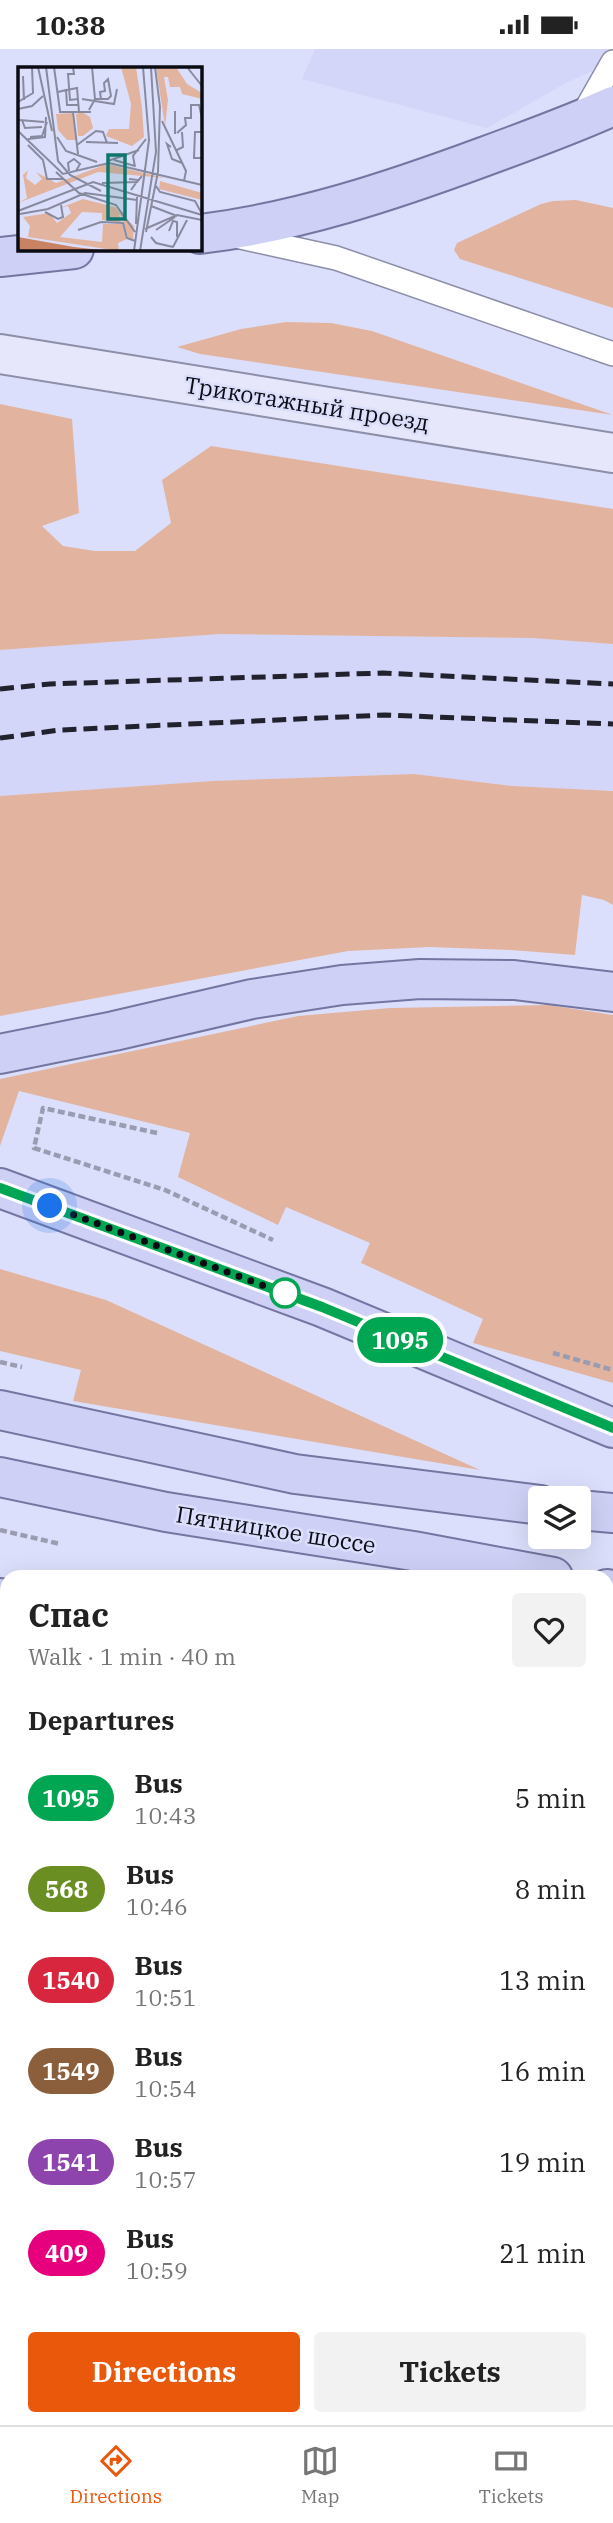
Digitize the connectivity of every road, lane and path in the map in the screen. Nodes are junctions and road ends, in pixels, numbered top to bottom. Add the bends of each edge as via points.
1 (613, 62) edge
2 (596, 114) edge
3 (207, 233) edge
4 (65, 250) edge
5 (0, 257) edge
6 (0, 354) edge
7 (613, 355) edge
8 (613, 453) edge
9 (604, 991) edge
10 (0, 1053) edge
11 (158, 1132) dead end
12 (34, 1149) dead end
13 (0, 1188) edge
14 (0, 1410) edge
15 (613, 1428) edge
16 (0, 1477) edge
17 (528, 1503) edge
18 (591, 1511) edge
19 (613, 1513) edge
20 (0, 1530) edge
21 (60, 1544) dead end
22 (515, 1570) edge

1 - 2 lane
2 - 3 main road via 359,200
3 - 7 lane via 336,258
4 - 5 main road
6 - 8 main road, Трикотажный проезд
9 - 10 main road via 514,980 420,979 342,985 252,999
11 - 12 path via 43,1108
13 - 15 main road via 322,1307
14 - 17 main road via 295,1474
16 - 22 main road, Пятницкое шоссе via 166,1512
18 - 19 main road
20 - 21 path

